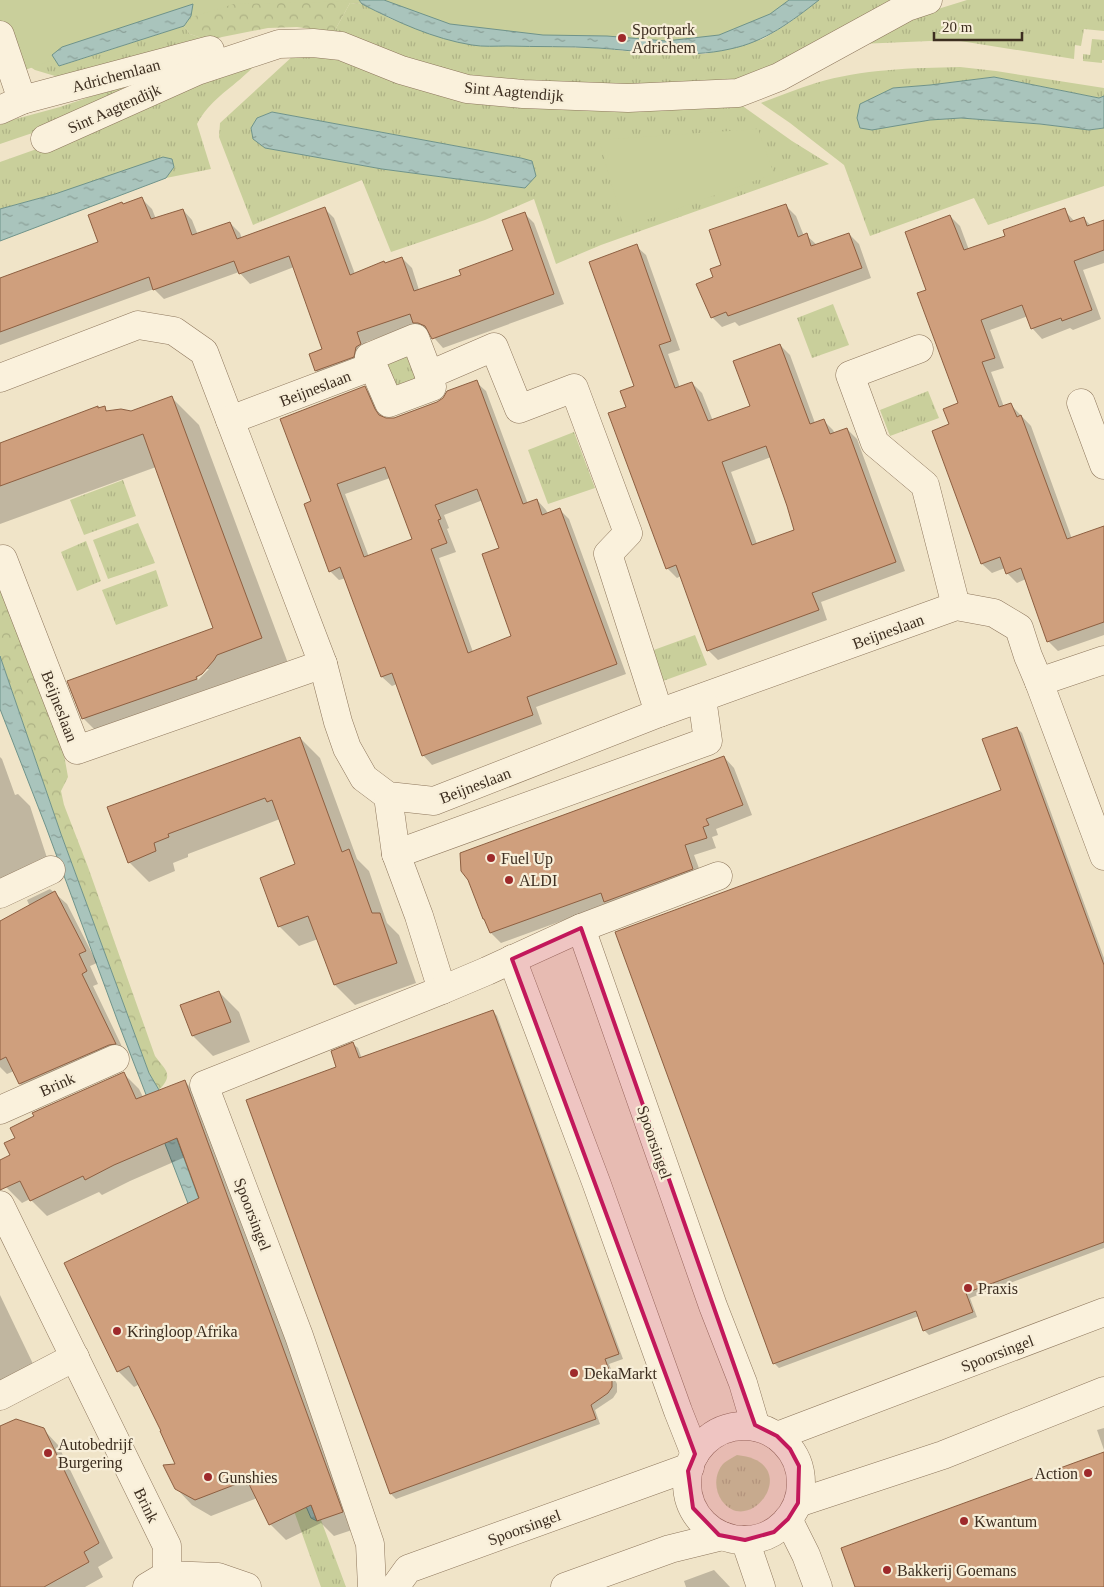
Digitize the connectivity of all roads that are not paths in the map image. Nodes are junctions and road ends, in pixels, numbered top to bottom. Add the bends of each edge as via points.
1 (928, 0) edge
2 (0, 35) edge
3 (279, 44) junction
4 (11, 105) edge
5 (45, 139) dead end
6 (919, 349) dead end
7 (373, 366) junction
8 (430, 375) junction
9 (0, 378) edge
10 (1081, 403) dead end
11 (230, 420) junction
12 (1104, 465) edge
13 (3, 559) dead end
14 (956, 606) junction
15 (1104, 660) edge
16 (323, 664) junction
17 (1039, 682) junction
18 (702, 698) junction
19 (659, 713) junction
20 (388, 796) junction
21 (396, 854) junction
22 (1104, 856) edge
23 (51, 870) dead end
24 (718, 876) dead end
25 (0, 894) edge
26 (581, 928) junction
27 (512, 959) junction
28 (442, 990) junction
29 (115, 1059) dead end
30 (0, 1110) edge
31 (0, 1204) edge
32 (1104, 1312) edge
33 (75, 1357) junction
34 (1104, 1391) edge
35 (0, 1396) edge
36 (766, 1431) junction
37 (692, 1460) junction
38 (793, 1511) junction
39 (734, 1538) junction
40 (157, 1581) edge
41 (247, 1587) edge
42 (372, 1587) edge
43 (395, 1587) edge
44 (565, 1587) edge
45 (761, 1587) edge
46 (818, 1587) edge

1 - 3 street, Sint Aagtendijk via 907,7 779,77 738,93 628,98 467,90 401,70 341,46
2 - 4 street, Adrichemlaan
3 - 4 street, Adrichemlaan via 211,50
3 - 5 street, Sint Aagtendijk via 197,71
6 - 14 street via 850,375 875,443 925,485
7 - 8 street, Beijneslaan via 369,357 415,338
7 - 8 street via 389,404 432,387
7 - 11 street, Beijneslaan
8 - 19 street via 494,347 519,409 574,388 628,533 608,554
9 - 11 street via 138,325 174,331 204,352
10 - 12 street
11 - 16 street
13 - 16 street, Beijneslaan via 77,750
14 - 17 street via 994,613 1019,628
14 - 18 street, Beijneslaan
15 - 17 street
16 - 20 street via 347,748 364,778
17 - 22 street
18 - 19 street, Beijneslaan
18 - 21 street via 708,741
19 - 20 street, Beijneslaan via 434,801
20 - 21 street
21 - 28 street
23 - 25 street
24 - 26 street
26 - 27 street, Spoorsingel
26 - 36 street, Spoorsingel via 713,1306
27 - 28 street, Spoorsingel
27 - 37 street via 596,1182
28 - 42 street, Spoorsingel via 204,1085 299,1336 370,1544
29 - 30 street, Brink
31 - 33 street, Brink
32 - 36 street, Spoorsingel
33 - 35 street
33 - 40 street, Brink via 167,1546
34 - 38 street
36 - 37 street, Spoorsingel via 741,1425 723,1430 707,1439
36 - 38 street, Spoorsingel via 790,1449 799,1466 801,1484
37 - 39 street via 687,1490 693,1508 704,1524 719,1535
37 - 43 street, Spoorsingel via 408,1569
38 - 39 street via 774,1532
38 - 46 street
39 - 44 street via 670,1549
39 - 45 street
40 - 41 street via 218,1577

